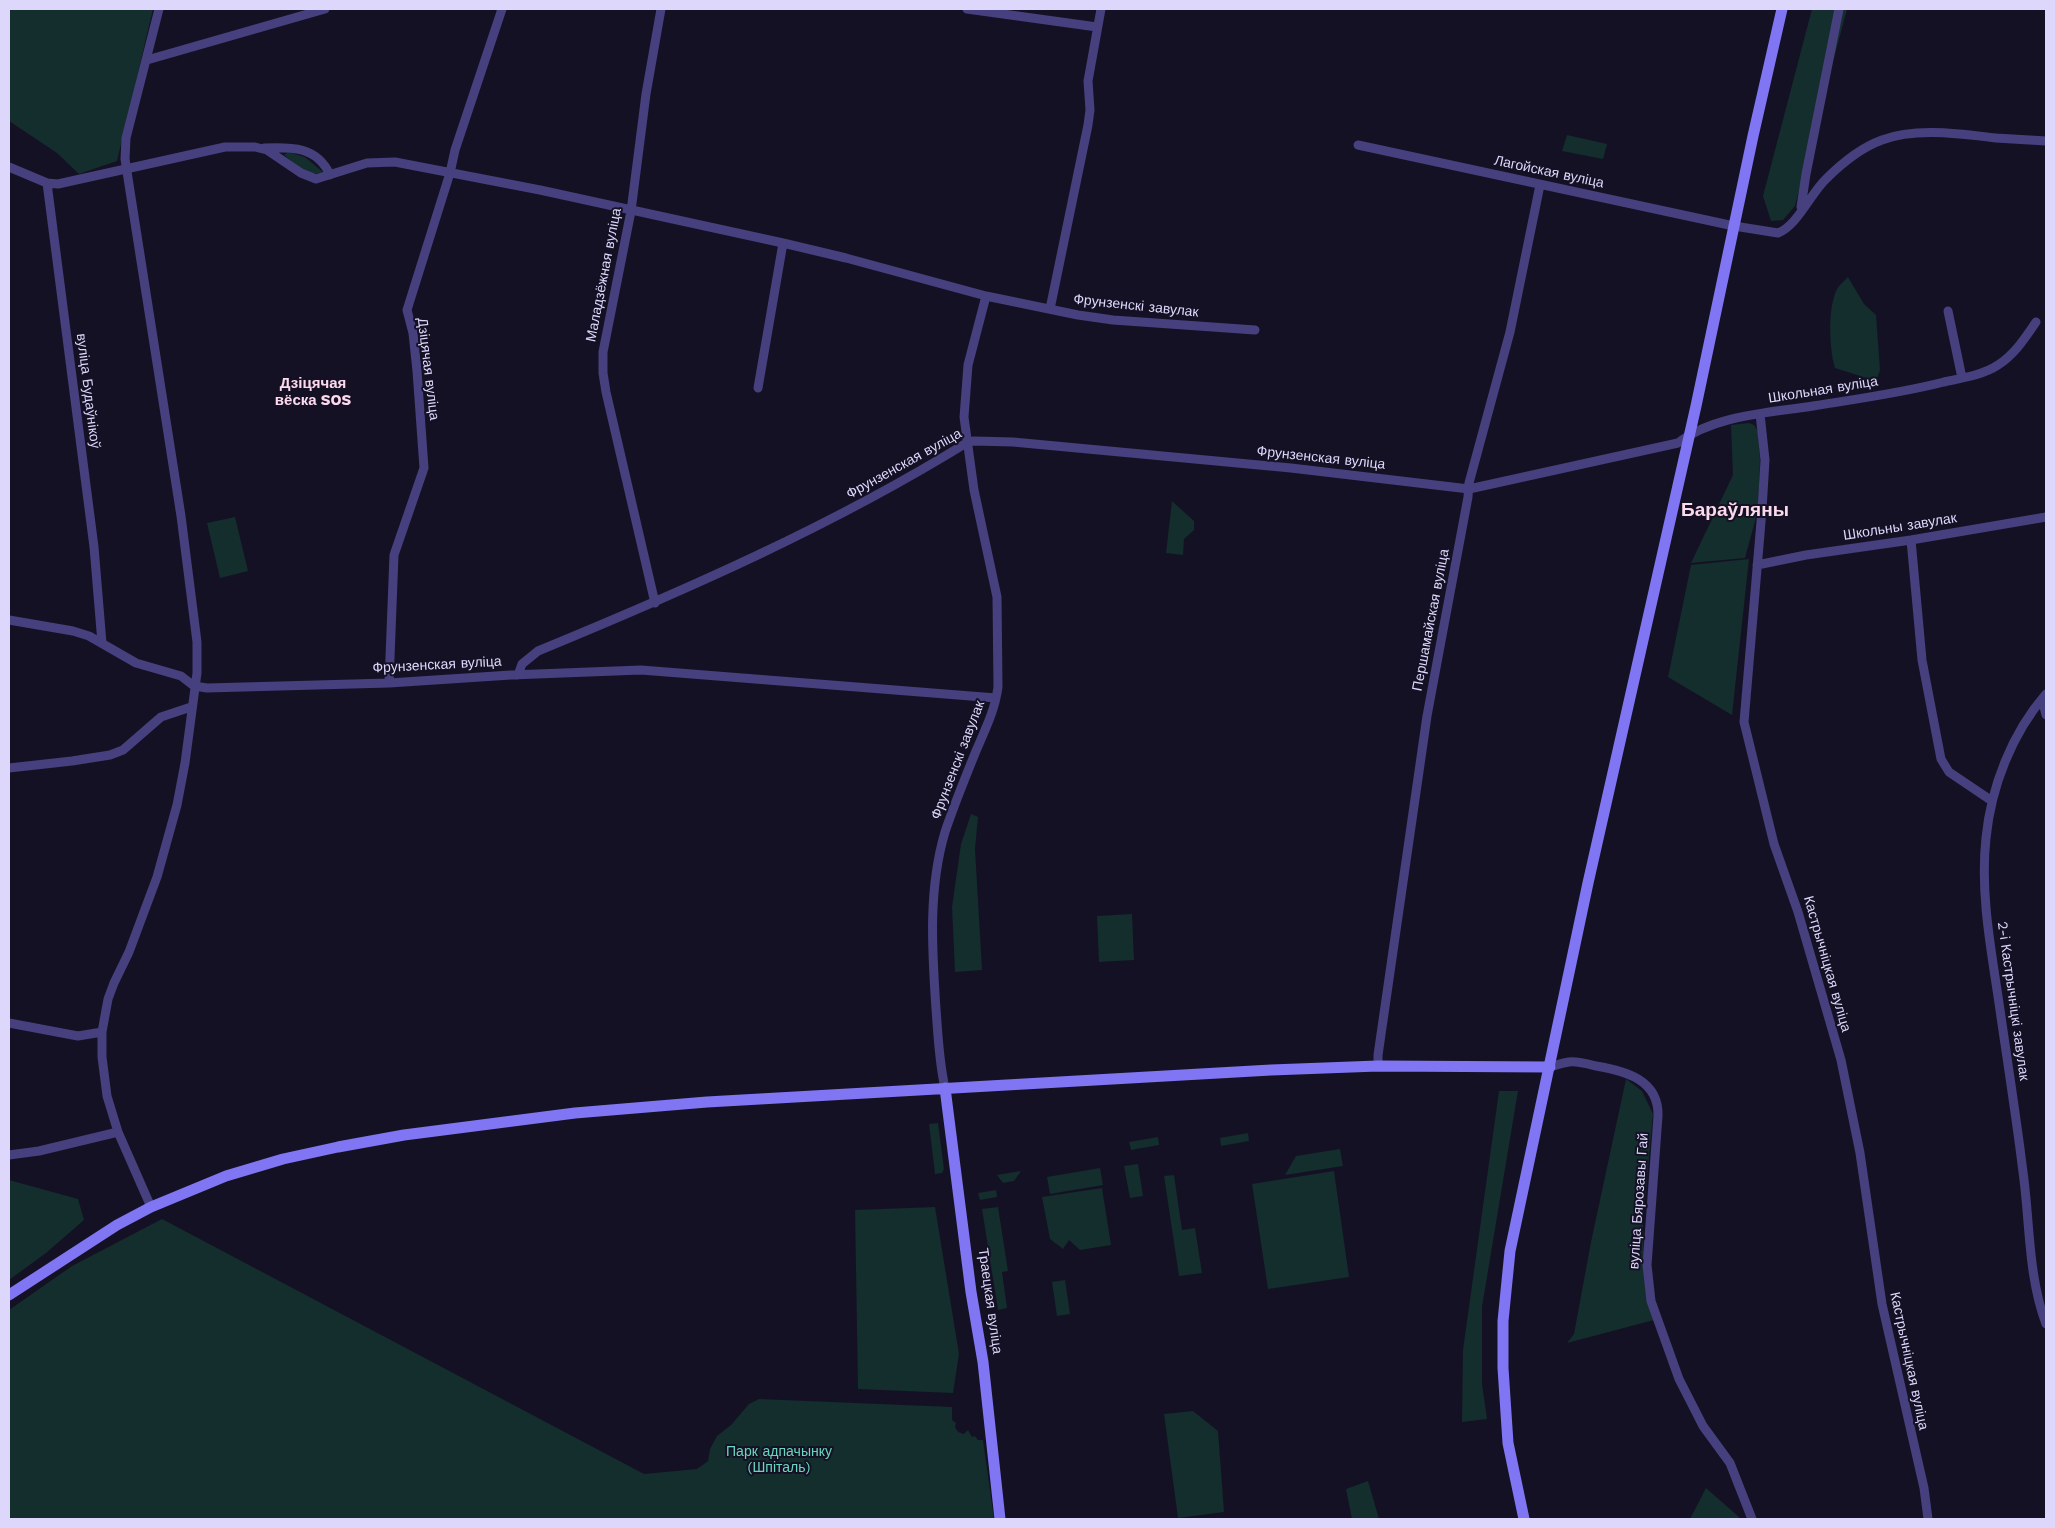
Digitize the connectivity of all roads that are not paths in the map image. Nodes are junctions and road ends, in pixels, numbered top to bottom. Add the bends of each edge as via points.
1 (159, 9) edge
2 (325, 9) edge
3 (502, 9) edge
4 (661, 9) edge
5 (967, 9) edge
6 (1101, 9) edge
7 (1782, 9) edge
8 (1839, 9) edge
9 (1097, 27) junction
10 (146, 60) junction
11 (2046, 141) edge
12 (1358, 145) dead end
13 (261, 148) junction
14 (9, 167) edge
15 (126, 170) junction
16 (450, 172) junction
17 (330, 175) junction
18 (47, 184) junction
19 (1540, 184) junction
20 (1801, 210) junction
21 (631, 211) junction
22 (1734, 226) junction
23 (783, 243) junction
24 (986, 296) junction
25 (1050, 309) junction
26 (1948, 311) dead end
27 (2036, 322) dead end
28 (1255, 330) dead end
29 (1962, 378) junction
30 (758, 388) dead end
31 (1760, 414) junction
32 (1690, 434) junction
33 (968, 442) junction
34 (1468, 489) junction
35 (2046, 517) edge
36 (1911, 540) junction
37 (1757, 565) junction
38 (655, 603) junction
39 (9, 620) edge
40 (102, 643) junction
41 (518, 675) junction
42 (389, 682) junction
43 (194, 686) junction
44 (2044, 696) edge
45 (996, 698) junction
46 (192, 707) junction
47 (2046, 715) edge
48 (9, 768) edge
49 (1992, 801) junction
50 (9, 1022) edge
51 (102, 1032) junction
52 (1378, 1066) junction
53 (1550, 1067) junction
54 (945, 1088) junction
55 (118, 1132) junction
56 (9, 1155) edge
57 (151, 1207) junction
58 (9, 1295) edge
59 (2046, 1324) edge
60 (1000, 1519) edge
61 (1524, 1519) edge
62 (1752, 1519) edge
63 (1928, 1519) edge

1 - 10 street
2 - 10 street
3 - 16 street, Дзіцячая вуліца
4 - 21 street, Маладзёжная вуліца
5 - 9 street
6 - 9 street
7 - 22 main road
8 - 20 street
9 - 25 street via 1088,81 1088,125
10 - 15 street via 126,138
11 - 20 street via 1928,133 1884,139 1851,157 1825,180
12 - 19 street, Лагойская вуліца
13 - 15 street via 225,147
13 - 17 street, Фрунзенскі завулак via 316,179
13 - 17 street via 293,147 306,151 320,160
14 - 18 street
15 - 18 street
15 - 43 street via 194,609 197,674
16 - 17 street, Фрунзенскі завулак via 379,162
16 - 21 street, Фрунзенскі завулак
16 - 42 street, Дзіцячая вуліца via 407,310 413,333 424,468 394,555
18 - 40 street, вуліца Будаўнікоў via 94,547
19 - 22 street, Лагойская вуліца
19 - 34 street, Першамайская вуліца via 1510,332
20 - 22 street via 1778,233
21 - 23 street, Фрунзенскі завулак
21 - 38 street, Маладзёжная вуліца via 603,343 603,373
22 - 32 main road
23 - 24 street, Фрунзенскі завулак
23 - 30 street
24 - 25 street, Фрунзенскі завулак
24 - 33 street, Фрунзенскі завулак via 968,365 964,417
25 - 28 street, Фрунзенскі завулак via 1113,320
26 - 29 street
27 - 29 street, Школьная вуліца via 2015,350 1999,364
29 - 31 street, Школьная вуліца via 1860,399
31 - 32 street, Школьная вуліца
31 - 37 street, Кастрычніцкая вуліца via 1765,460
32 - 34 street, Фрунзенская вуліца via 1678,443
32 - 53 main road via 1588,883
33 - 34 street, Фрунзенская вуліца via 985,440 1187,458
33 - 38 street, Фрунзенская вуліца via 856,507
33 - 45 street, Фрунзенскі завулак via 974,490 997,597
34 - 52 street, Першамайская вуліца via 1427,716
35 - 36 street, Школьны завулак
36 - 37 street, Школьны завулак
36 - 49 street via 1922,660 1941,759 1949,772
37 - 63 street, Кастрычніцкая вуліца via 1744,722 1774,844 1798,912 1841,1060 1860,1153 1882,1304 1924,1488
38 - 41 street, Фрунзенская вуліца via 538,651 522,664
39 - 40 street via 73,631
40 - 43 street via 136,663 181,676
41 - 42 street, Фрунзенская вуліца
41 - 45 street via 641,670
42 - 43 street, Фрунзенская вуліца via 219,688
43 - 46 street
44 - 47 street
44 - 49 street, 2-і Кастрычніцкі завулак via 2008,756
45 - 54 street, Фрунзенскі завулак via 945,833 936,874 932,938 940,1066
46 - 48 street via 161,717 123,750 110,755
46 - 51 street via 185,764 161,868 114,983
49 - 59 street, 2-і Кастрычніцкі завулак via 1984,864 1990,942 2024,1173 2035,1282
50 - 51 street via 78,1036
51 - 55 street via 107,1096
52 - 53 main road
52 - 54 main road
53 - 61 main road via 1510,1251 1503,1321 1508,1444
53 - 62 street, вуліца Бярозавы Гай via 1571,1062 1618,1071 1643,1082 1656,1098 1658,1116 1647,1265 1651,1301 1679,1379 1703,1426 1730,1463
54 - 57 main road via 584,1112 404,1136 283,1159 226,1176
54 - 60 main road, Траецкая вуліца via 983,1362
55 - 56 street
55 - 57 street
57 - 58 main road via 109,1229

